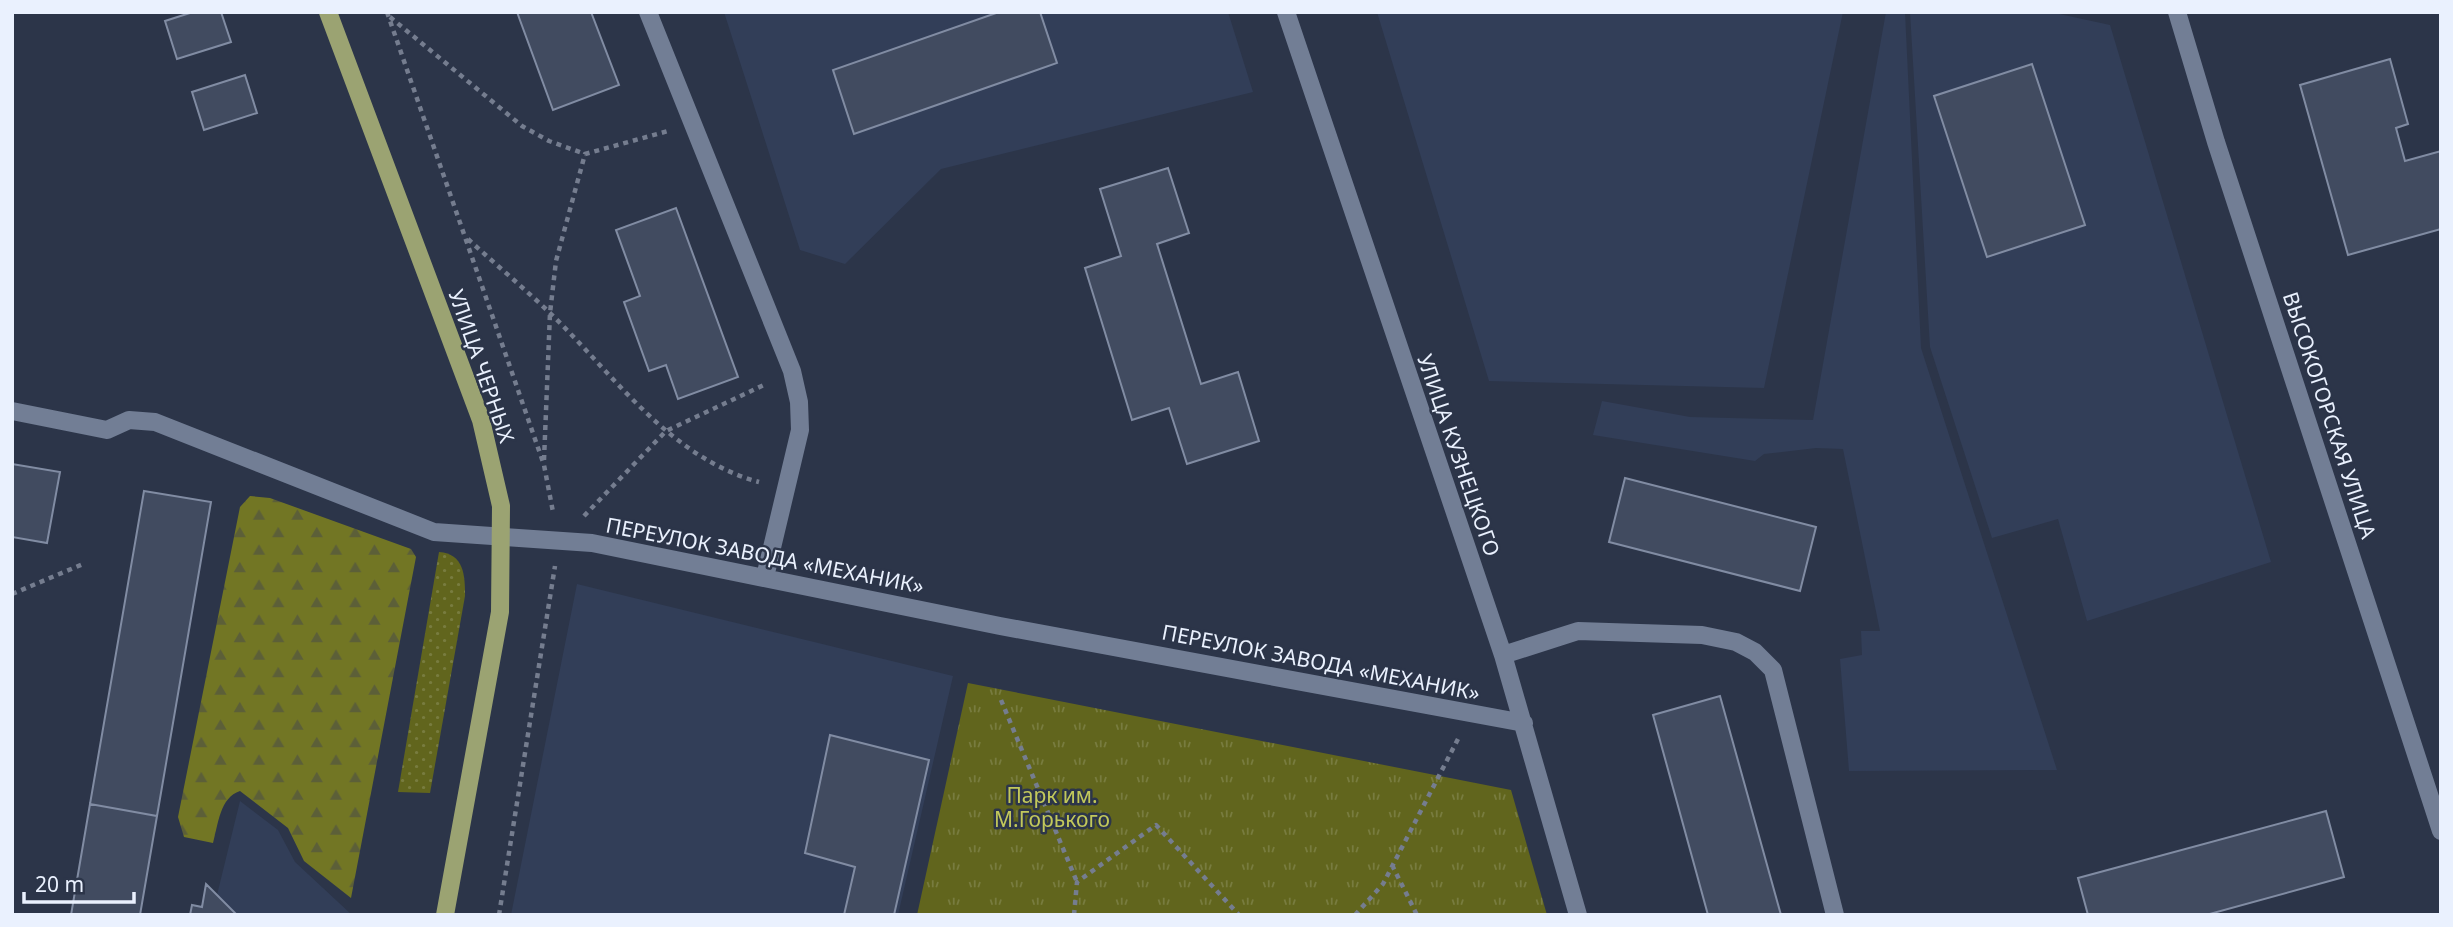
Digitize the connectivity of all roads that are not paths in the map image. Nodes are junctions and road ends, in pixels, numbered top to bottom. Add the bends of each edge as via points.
1 (328, 12) edge
2 (648, 12) edge
3 (1286, 12) edge
4 (2177, 12) edge
5 (12, 411) edge
6 (502, 539) junction
7 (765, 577) junction
8 (1503, 655) junction
9 (1524, 723) junction
10 (2441, 831) edge
11 (445, 915) edge
12 (1578, 915) edge
13 (1835, 915) edge

1 - 6 main road, УЛИЦА ЧЕРНЫХ via 481,420 501,506
2 - 7 street via 792,372 799,402 800,430
3 - 8 street, УЛИЦА КУЗНЕЦКОГО
4 - 10 street, ВЫСОКОГОРСКАЯ УЛИЦА
5 - 6 street, ПЕРЕУЛОК ЗАВОДА «МЕХАНИК» via 107,430 129,420 155,422 434,532
6 - 7 street, ПЕРЕУЛОК ЗАВОДА «МЕХАНИК» via 592,543
6 - 11 main road, УЛИЦА ЧЕРНЫХ via 500,612
7 - 9 street, ПЕРЕУЛОК ЗАВОДА «МЕХАНИК» via 1000,626
8 - 9 street, УЛИЦА КУЗНЕЦКОГО
8 - 13 street via 1578,631 1702,635 1736,642 1755,652 1773,670
9 - 12 street, УЛИЦА КУЗНЕЦКОГО

